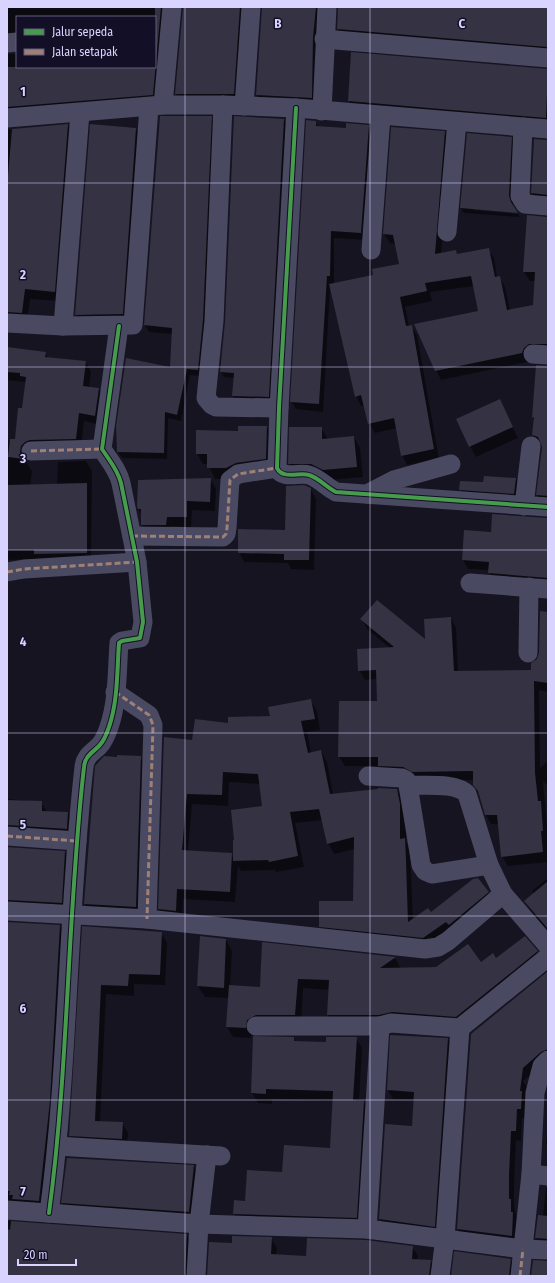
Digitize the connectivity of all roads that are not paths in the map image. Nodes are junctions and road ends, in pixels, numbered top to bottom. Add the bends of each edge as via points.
1 (172, 7) edge
2 (251, 7) edge
3 (327, 7) edge
4 (163, 29) edge
5 (324, 39) junction
6 (548, 58) edge
7 (223, 105) junction
8 (156, 106) junction
9 (244, 106) junction
10 (296, 108) junction
11 (322, 111) junction
12 (80, 113) junction
13 (381, 116) junction
14 (457, 122) junction
15 (8, 123) edge
16 (523, 127) junction
17 (548, 129) edge
18 (548, 206) edge
19 (447, 232) dead end
20 (371, 250) dead end
21 (7, 323) edge
22 (63, 326) junction
23 (119, 326) junction
24 (279, 408) junction
25 (531, 446) dead end
26 (102, 449) junction
27 (31, 451) dead end
28 (451, 464) dead end
29 (277, 468) junction
30 (367, 494) junction
31 (524, 506) junction
32 (548, 508) edge
33 (132, 536) junction
34 (137, 562) junction
35 (7, 572) edge
36 (470, 583) dead end
37 (529, 587) junction
38 (548, 589) edge
39 (528, 653) dead end
40 (115, 692) junction
41 (368, 776) dead end
42 (408, 785) junction
43 (7, 836) edge
44 (76, 841) junction
45 (489, 865) junction
46 (502, 894) junction
47 (7, 911) edge
48 (72, 914) junction
49 (147, 919) junction
50 (548, 946) edge
51 (548, 957) edge
52 (256, 1026) dead end
53 (380, 1026) junction
54 (460, 1028) junction
55 (548, 1060) edge
56 (57, 1146) junction
57 (539, 1175) edge
58 (7, 1210) edge
59 (49, 1213) junction
60 (199, 1224) junction
61 (368, 1229) junction
62 (445, 1238) junction
63 (523, 1249) junction
64 (548, 1250) edge
65 (196, 1276) edge
66 (440, 1276) edge
67 (520, 1276) edge

1 - 4 street
2 - 9 street
3 - 5 street
4 - 8 street
5 - 6 street
5 - 11 street
7 - 8 street
7 - 9 street
7 - 24 street via 214,321 206,398 216,407
8 - 12 street
8 - 23 street via 134,323 130,326
9 - 10 street
10 - 11 street
10 - 24 street
11 - 13 street
12 - 15 street
12 - 22 street
13 - 14 street
13 - 20 street
14 - 16 street
14 - 19 street
16 - 17 street
16 - 18 street via 520,196 525,204
21 - 22 street
22 - 23 street
23 - 26 street
24 - 29 street
25 - 31 street
26 - 27 street
26 - 33 street via 118,472
28 - 30 street via 394,480
29 - 30 street via 283,474 308,474 336,492
29 - 33 street via 238,474 230,480 227,528 223,538
30 - 31 street
31 - 32 street
33 - 34 street
34 - 35 street
34 - 40 street via 143,626 138,639 119,643
36 - 37 street
37 - 38 street
37 - 39 street
40 - 44 street via 113,713 108,728 100,745 91,751 84,764
40 - 49 street via 149,715 153,725
41 - 42 street via 402,778
42 - 45 street via 462,789 467,794
42 - 45 street via 421,865 425,871 432,874
43 - 44 street
44 - 48 street
45 - 46 street
46 - 49 street via 448,941 438,947 425,949
46 - 50 street
47 - 48 street
48 - 49 street
48 - 56 street
51 - 54 street
52 - 53 street
53 - 54 street via 391,1023
53 - 61 street
54 - 62 street
55 - 57 street via 542,1066 535,1093
56 - 59 street
56 - 60 street via 214,1155
57 - 63 street
58 - 59 street
59 - 60 street
60 - 61 street
60 - 65 street
61 - 62 street
62 - 63 street
62 - 66 street
63 - 64 street
63 - 67 street

